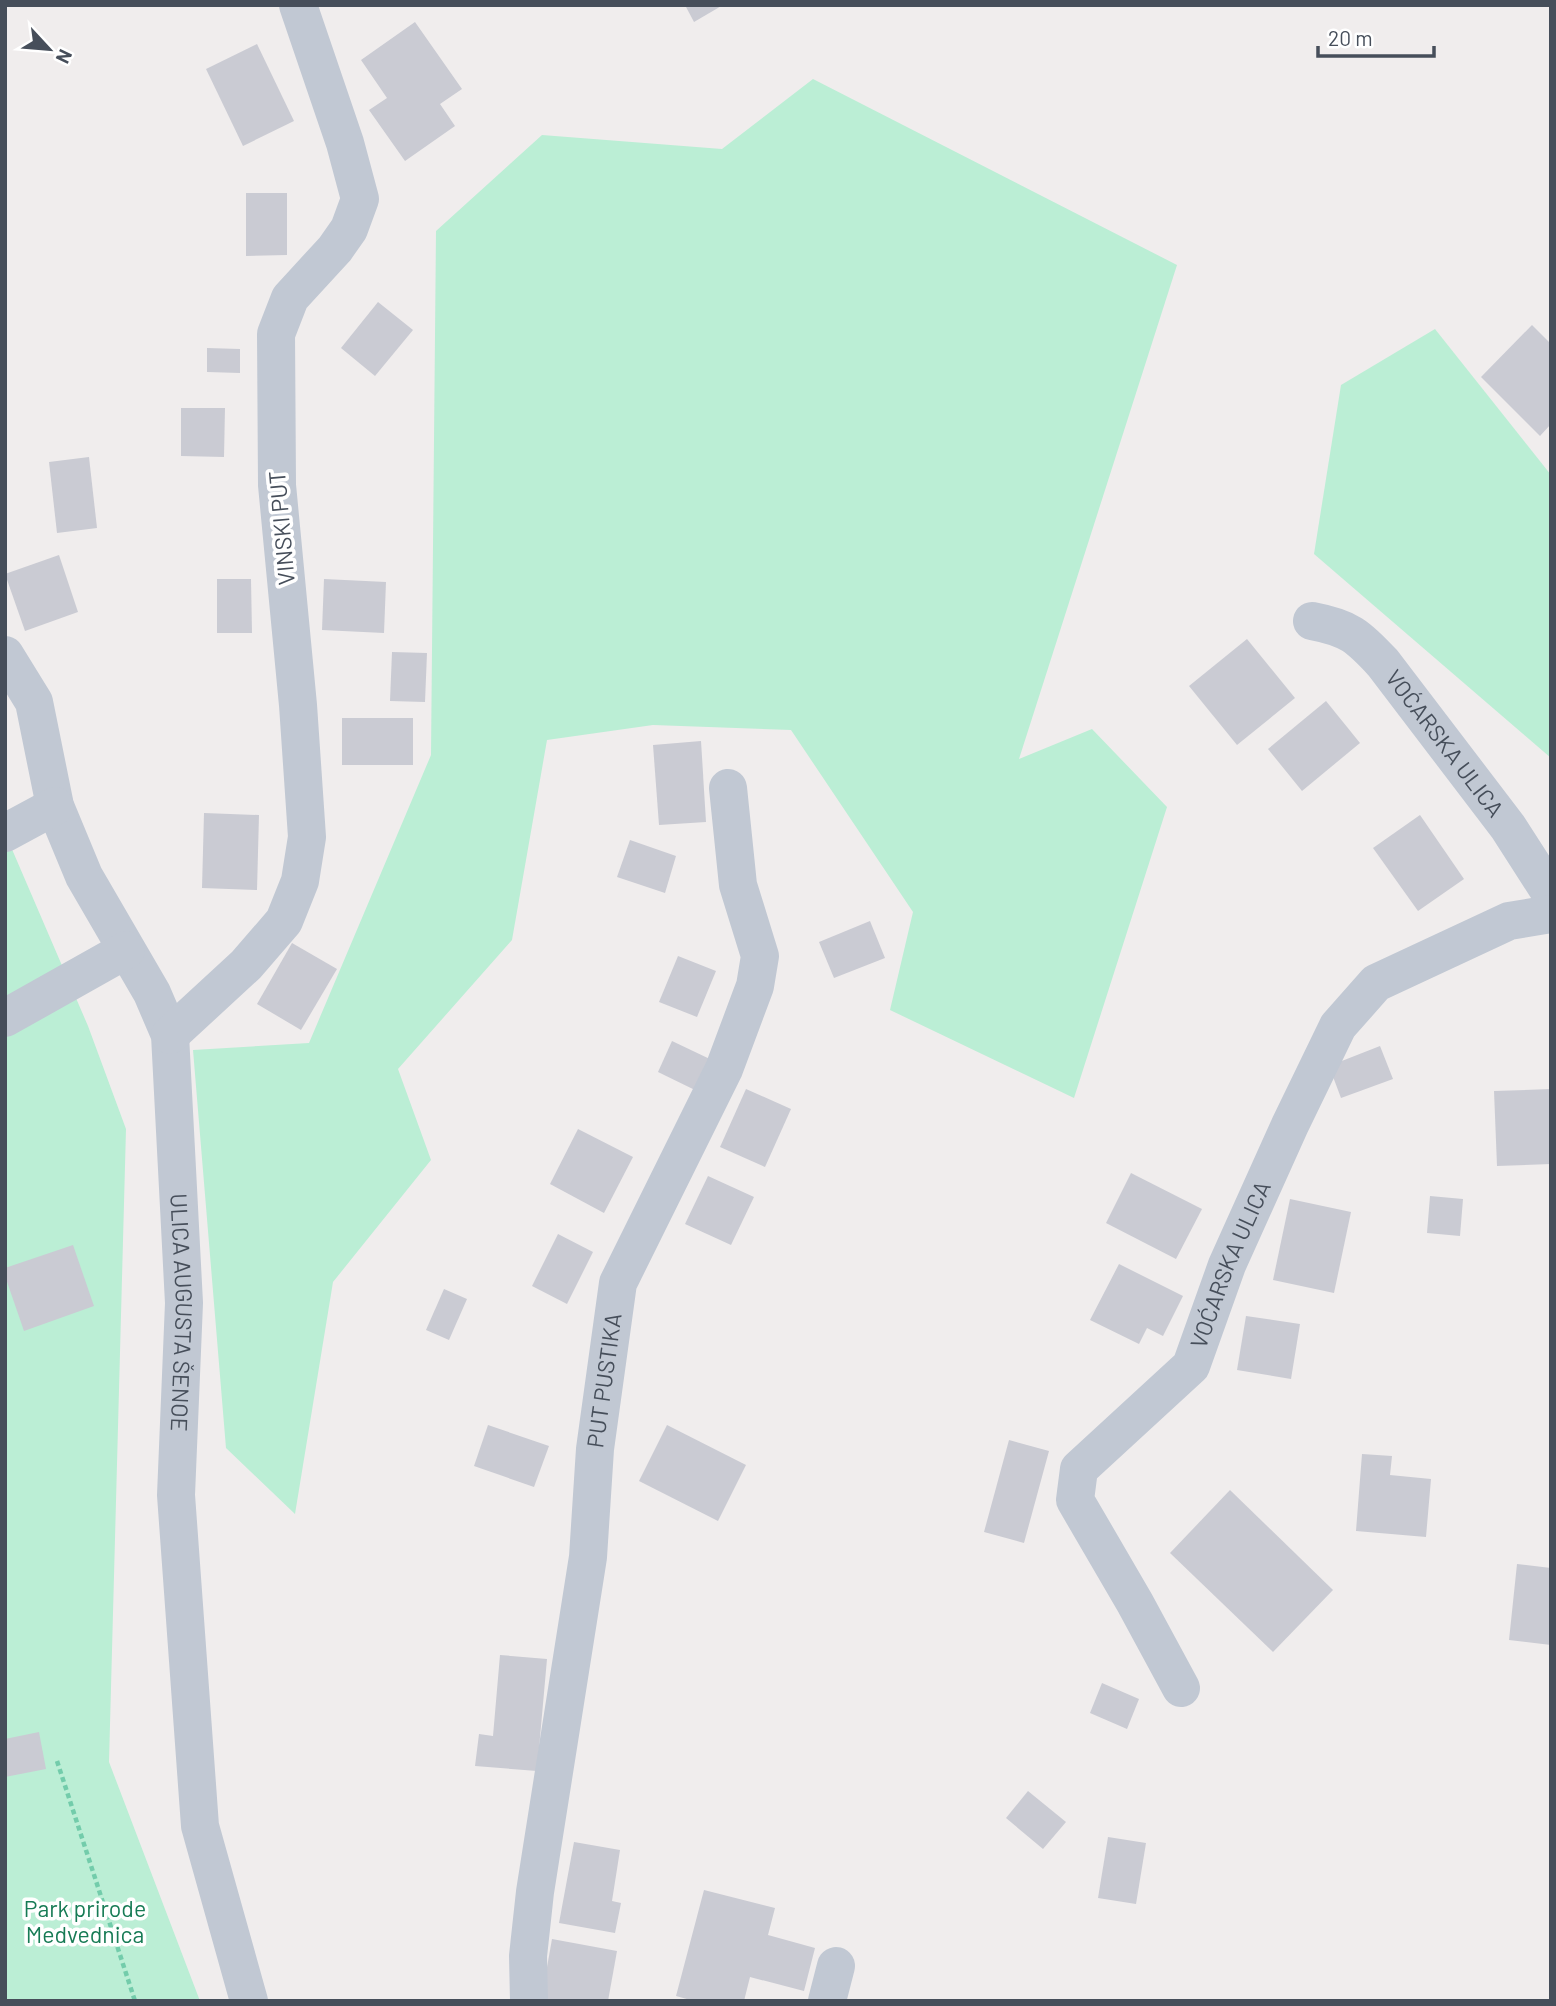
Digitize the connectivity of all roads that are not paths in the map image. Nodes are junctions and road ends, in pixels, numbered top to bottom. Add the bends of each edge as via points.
1 (298, 5) edge
2 (1312, 621) dead end
3 (5, 655) edge
4 (728, 788) dead end
5 (55, 806) junction
6 (5, 833) edge
7 (1551, 894) edge
8 (1551, 914) edge
9 (126, 950) junction
10 (5, 1018) edge
11 (170, 1035) junction
12 (1181, 1688) dead end
13 (249, 2001) edge
14 (528, 2001) edge

1 - 11 street, VINSKI PUT via 360,199 349,229 335,249 290,298 276,334 277,485 307,837 300,881 284,921 246,965
2 - 7 street, VOĆARSKA ULICA via 1337,626 1362,641 1383,663 1508,827
3 - 5 street, ULICA AUGUSTA ŠENOE via 34,702
4 - 14 street, PUT PUSTIKA via 738,885 760,956 755,986 724,1069 618,1283 595,1448 588,1557 535,1892 527,1956
5 - 6 street
5 - 9 street, ULICA AUGUSTA ŠENOE via 85,876
8 - 12 street, VOĆARSKA ULICA via 1509,921 1376,983 1338,1026 1227,1265 1191,1366 1079,1469 1075,1500
9 - 10 street
9 - 11 street, ULICA AUGUSTA ŠENOE
11 - 13 street, ULICA AUGUSTA ŠENOE via 184,1303 176,1495 200,1826

